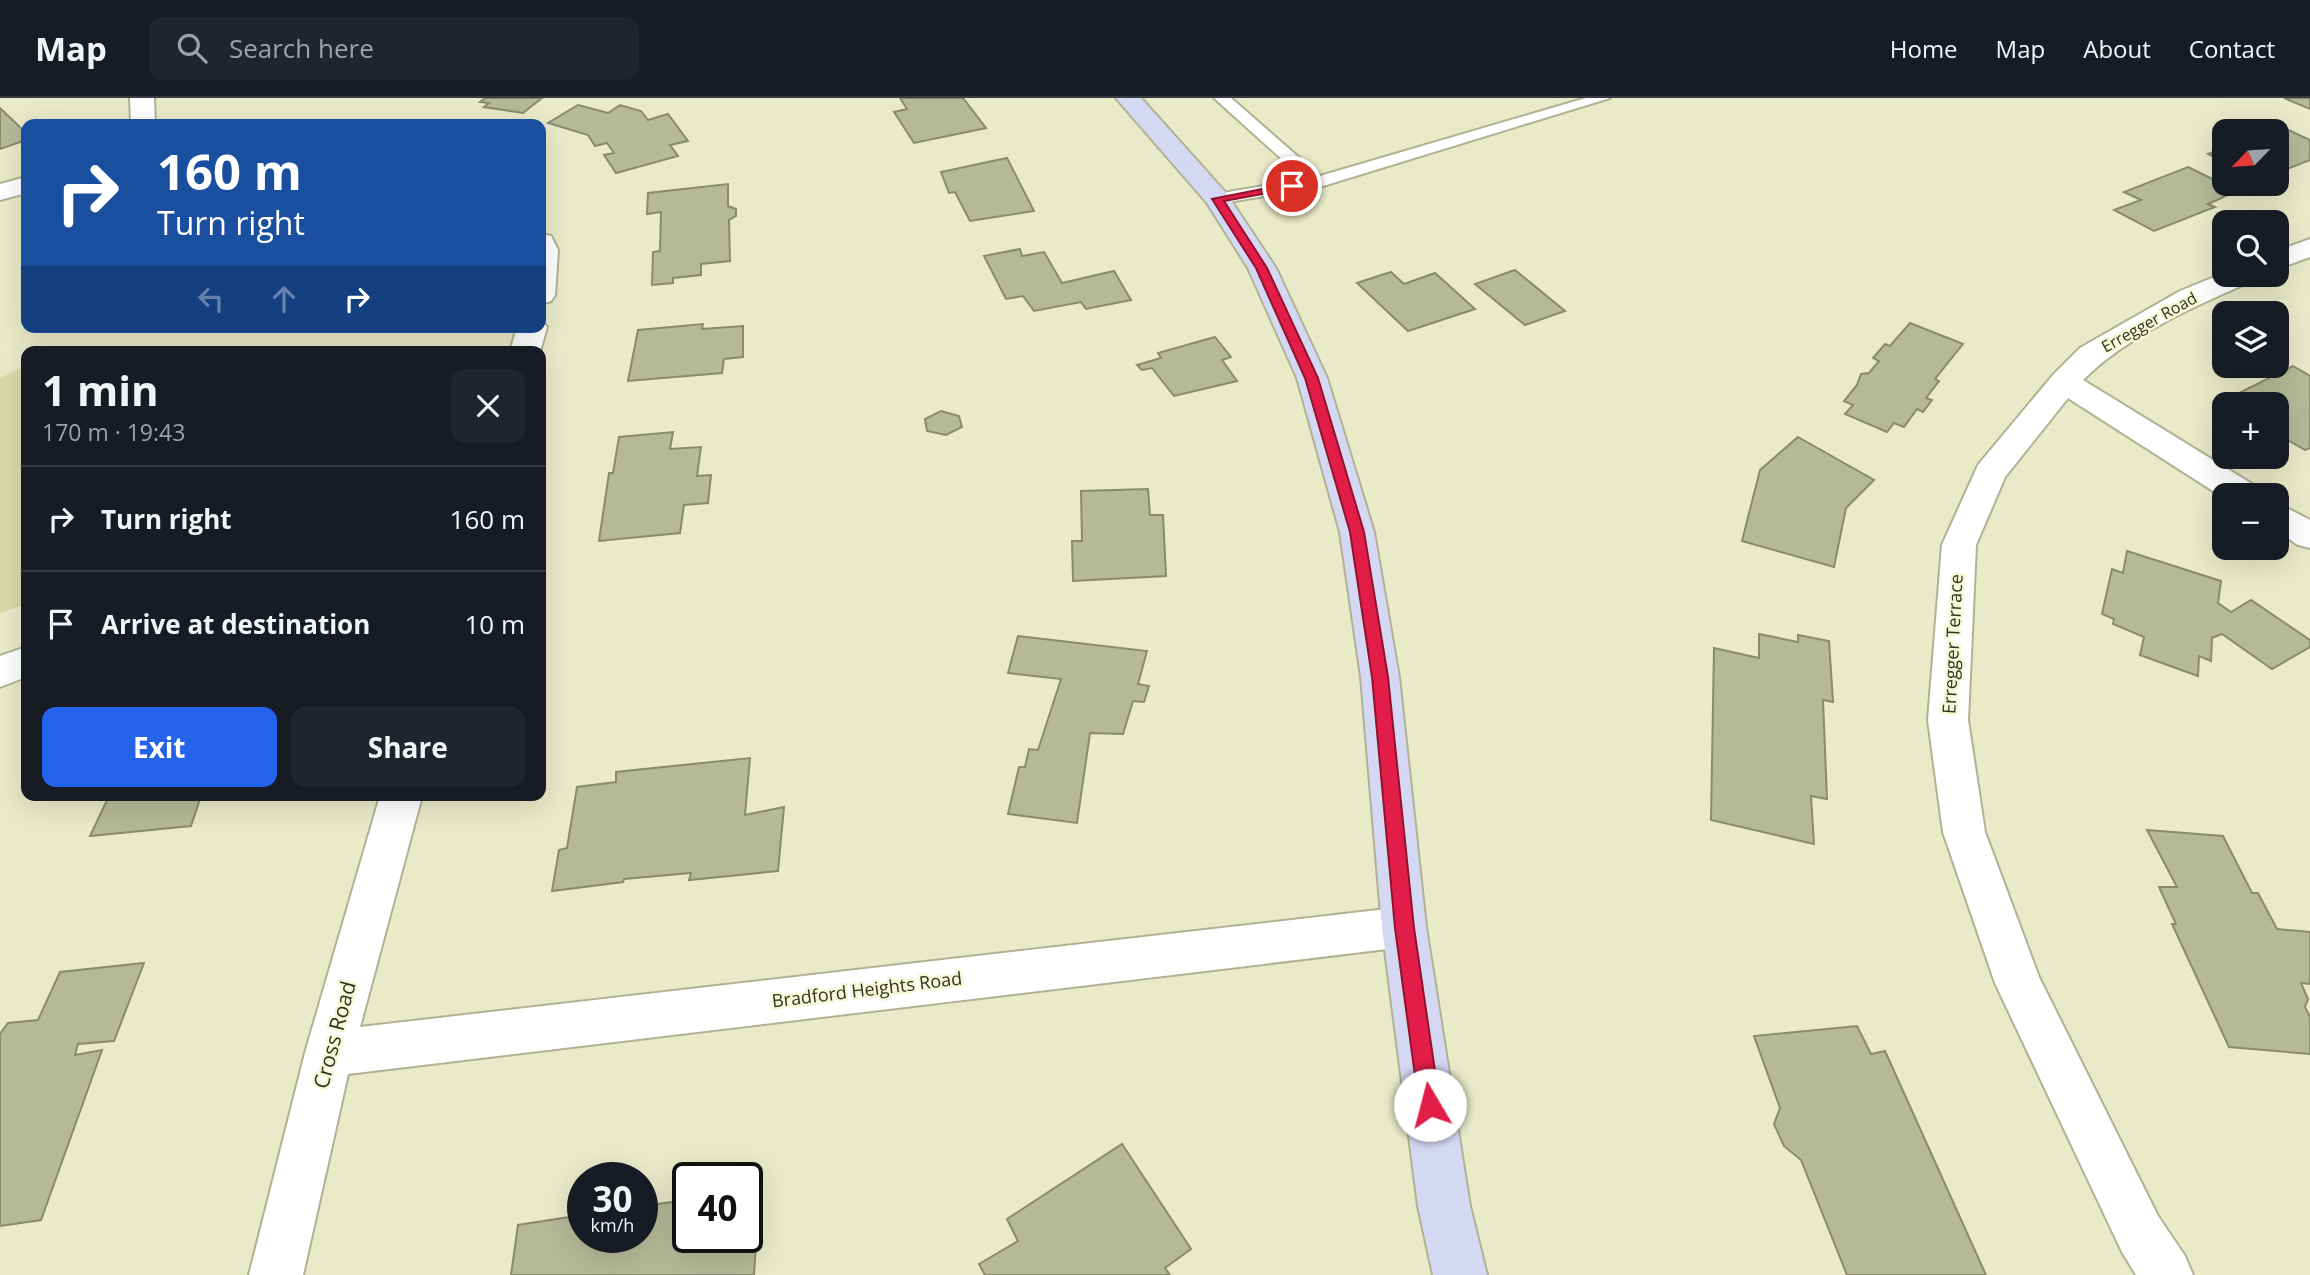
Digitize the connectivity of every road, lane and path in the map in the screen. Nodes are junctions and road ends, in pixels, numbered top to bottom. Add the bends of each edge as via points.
1 (142, 98) edge
2 (1128, 98) edge
3 (1222, 98) edge
4 (1602, 98) edge
5 (143, 119) edge
6 (1317, 182) junction
7 (21, 186) edge
8 (0, 192) edge
9 (1217, 199) junction
10 (2310, 247) edge
11 (2289, 256) edge
12 (2215, 287) edge
13 (2064, 382) junction
14 (2226, 483) edge
15 (2289, 523) edge
16 (2310, 536) edge
17 (21, 663) edge
18 (0, 672) edge
19 (400, 801) edge
20 (1404, 928) junction
21 (329, 1053) junction
22 (275, 1275) edge
23 (1460, 1275) edge
24 (2166, 1275) edge

1 - 5 street
2 - 9 street
3 - 6 lane
4 - 6 lane
6 - 9 lane
7 - 8 street
9 - 20 street via 1262,268 1312,378 1357,532 1380,677
10 - 11 street
12 - 13 street, Erregger Road via 2091,355
13 - 14 street
13 - 24 street, Erregger Terrace via 1990,473 1959,545 1948,720 1964,832 2018,983 2140,1234
15 - 16 street
17 - 18 street
19 - 21 street, Cross Road
20 - 21 street, Bradford Heights Road
20 - 23 street via 1444,1206
21 - 22 street, Cross Road

